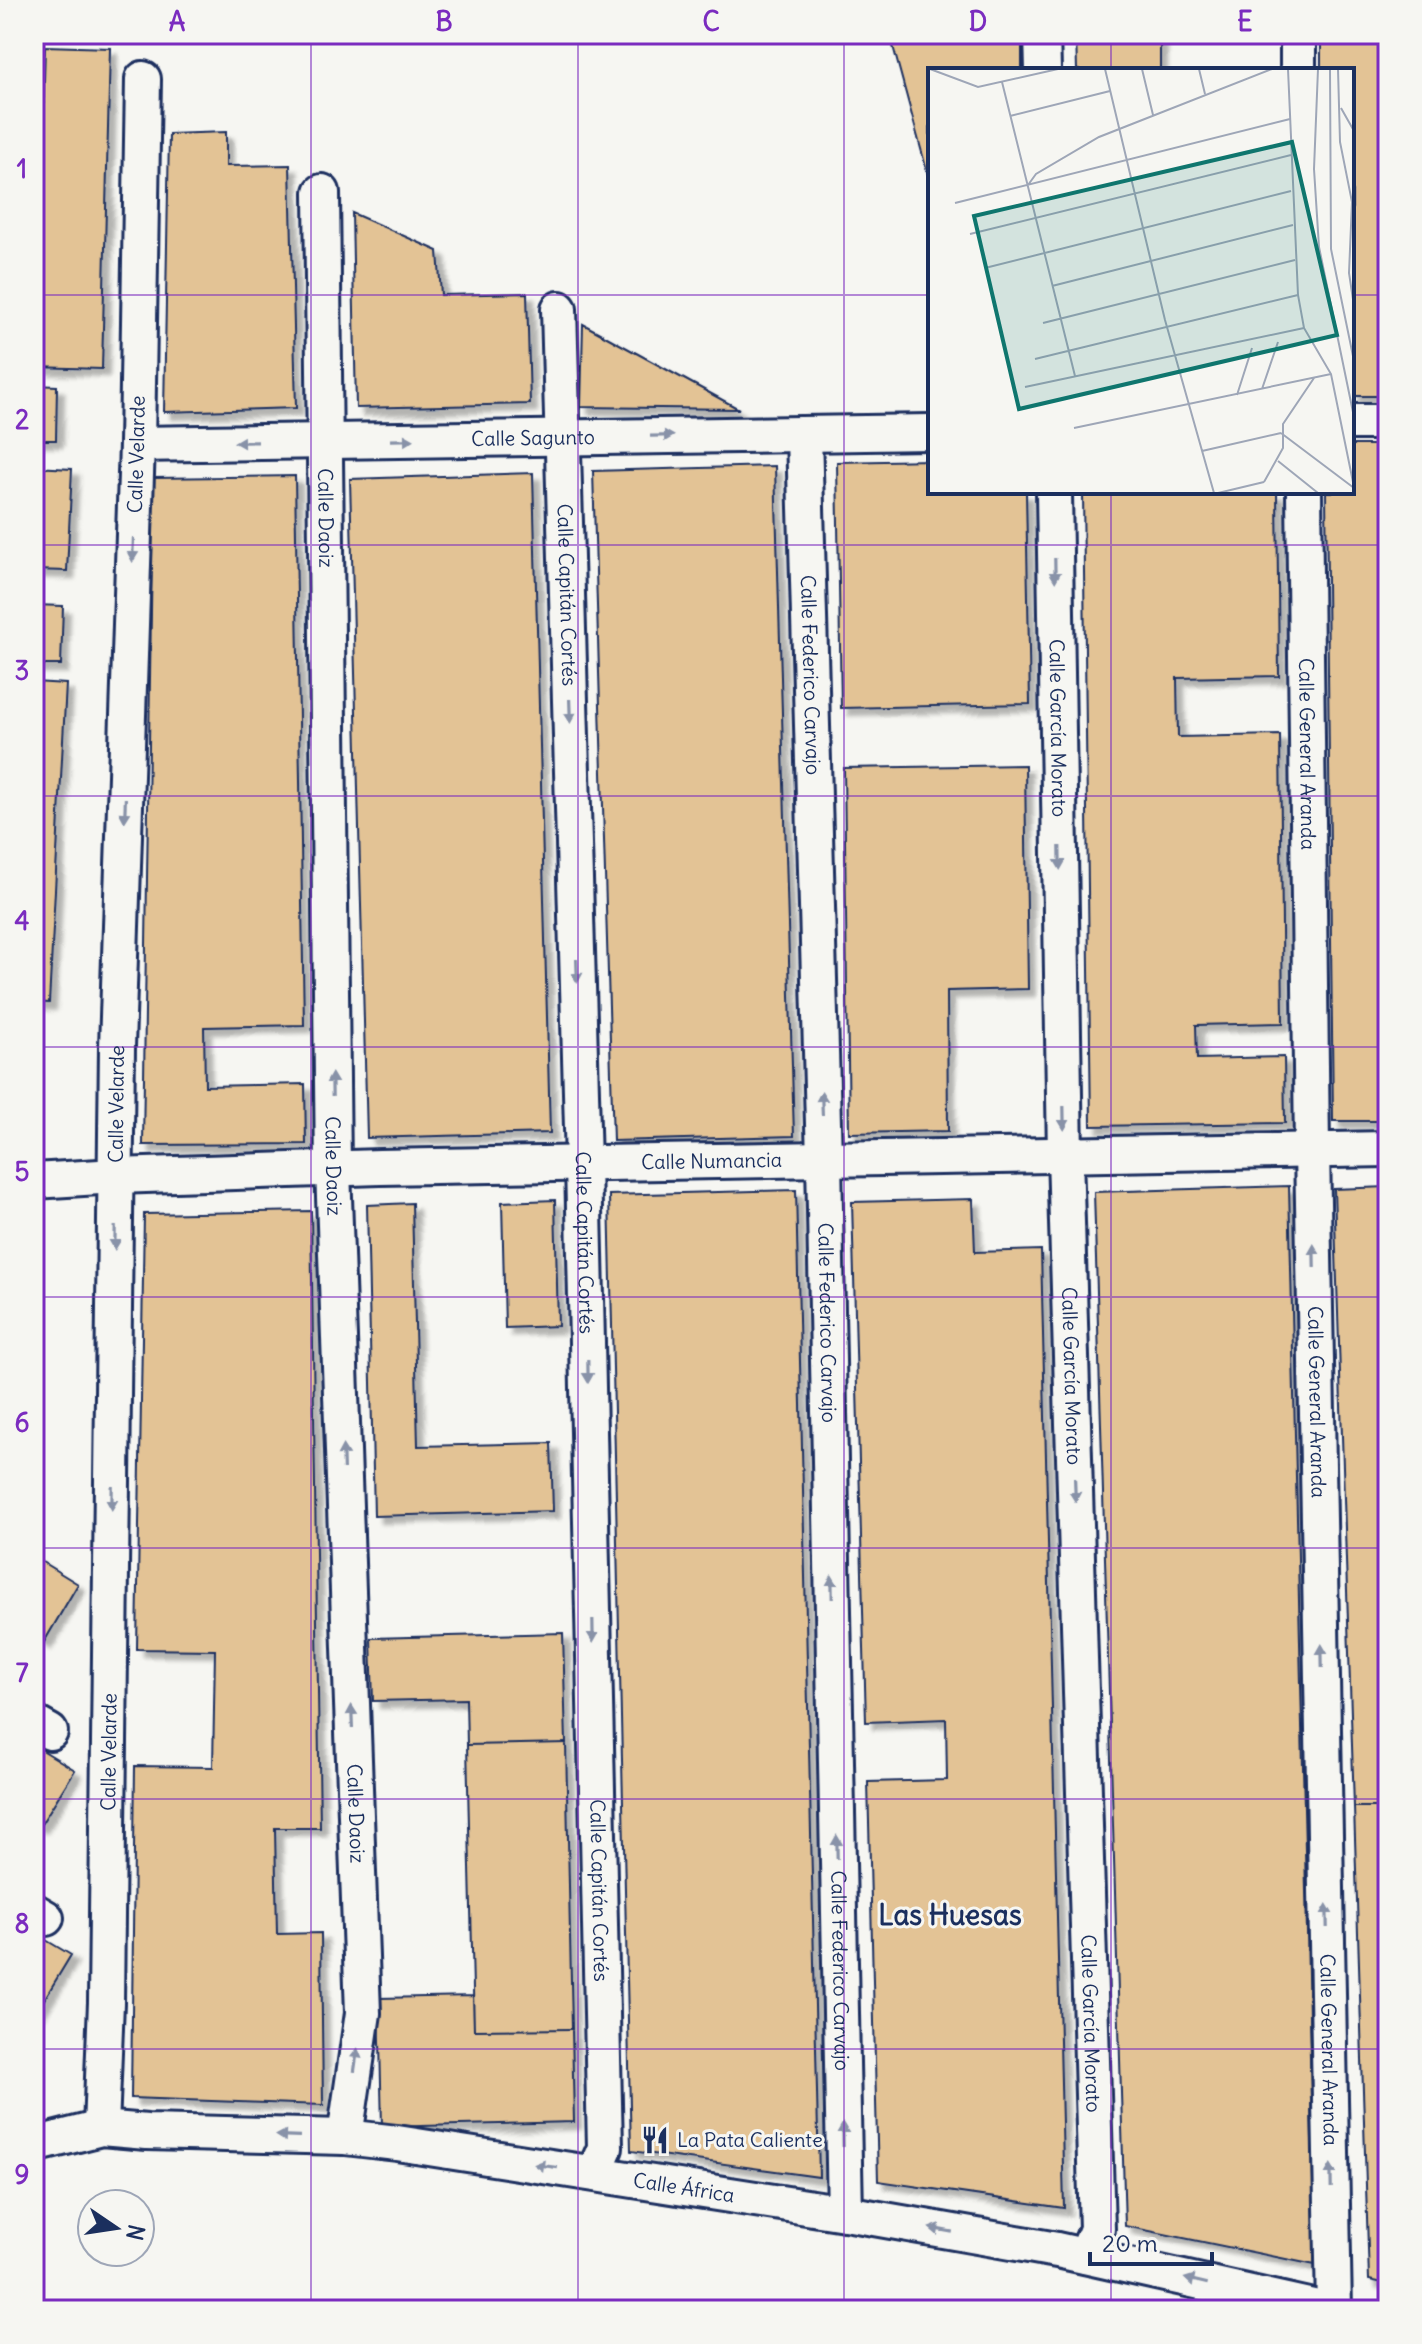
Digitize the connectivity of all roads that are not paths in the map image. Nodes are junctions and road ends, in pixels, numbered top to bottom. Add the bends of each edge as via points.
1 (1042, 34) edge
2 (1298, 34) edge
3 (1043, 68) edge
4 (1298, 68) edge
5 (143, 79) dead end
6 (322, 192) dead end
7 (559, 309) dead end
8 (1354, 422) edge
9 (1388, 422) edge
10 (928, 432) edge
11 (804, 435) junction
12 (563, 438) junction
13 (324, 441) junction
14 (137, 444) junction
15 (1054, 494) edge
16 (1304, 494) edge
17 (1388, 1149) edge
18 (1312, 1150) junction
19 (1065, 1155) junction
20 (824, 1160) junction
21 (583, 1164) junction
22 (333, 1169) junction
23 (116, 1176) junction
24 (34, 1181) edge
25 (101, 2128) junction
26 (345, 2137) junction
27 (34, 2145) edge
28 (594, 2173) junction
29 (845, 2213) junction
30 (1086, 2256) junction
31 (1327, 2310) edge
32 (1334, 2310) edge

1 - 3 street
2 - 4 street
5 - 14 street, Calle Velarde
6 - 13 street, Calle Daoiz
7 - 12 street, Calle Capitán Cortés
8 - 9 street
10 - 11 street, Calle Sagunto
12 -> 11 street, Calle Sagunto
20 -> 11 street, Calle Federico Carvajo
13 -> 12 street, Calle Sagunto
12 -> 21 street, Calle Capitán Cortés
13 -> 14 street, Calle Sagunto
22 -> 13 street, Calle Daoiz
14 -> 23 street, Calle Velarde
15 -> 19 street, Calle García Morato
16 - 18 street, Calle General Aranda
17 - 18 street, Calle Numancia
18 - 19 street, Calle Numancia
32 -> 18 street, Calle General Aranda
19 - 20 street, Calle Numancia
19 -> 30 street, Calle García Morato via 1097,2229
20 - 21 street, Calle Numancia
29 -> 20 street, Calle Federico Carvajo
21 - 22 street, Calle Numancia
21 -> 28 street, Calle Capitán Cortés via 605,2148
22 - 23 street, Calle Numancia
26 -> 22 street, Calle Daoiz via 363,2013
23 - 24 street, Calle Numancia
23 -> 25 street, Calle Velarde
26 -> 25 street, Calle África
25 - 27 street, Calle África
28 -> 26 street, Calle África
28 - 29 street, Calle África
30 -> 29 street, Calle África
31 -> 30 street, Calle África

